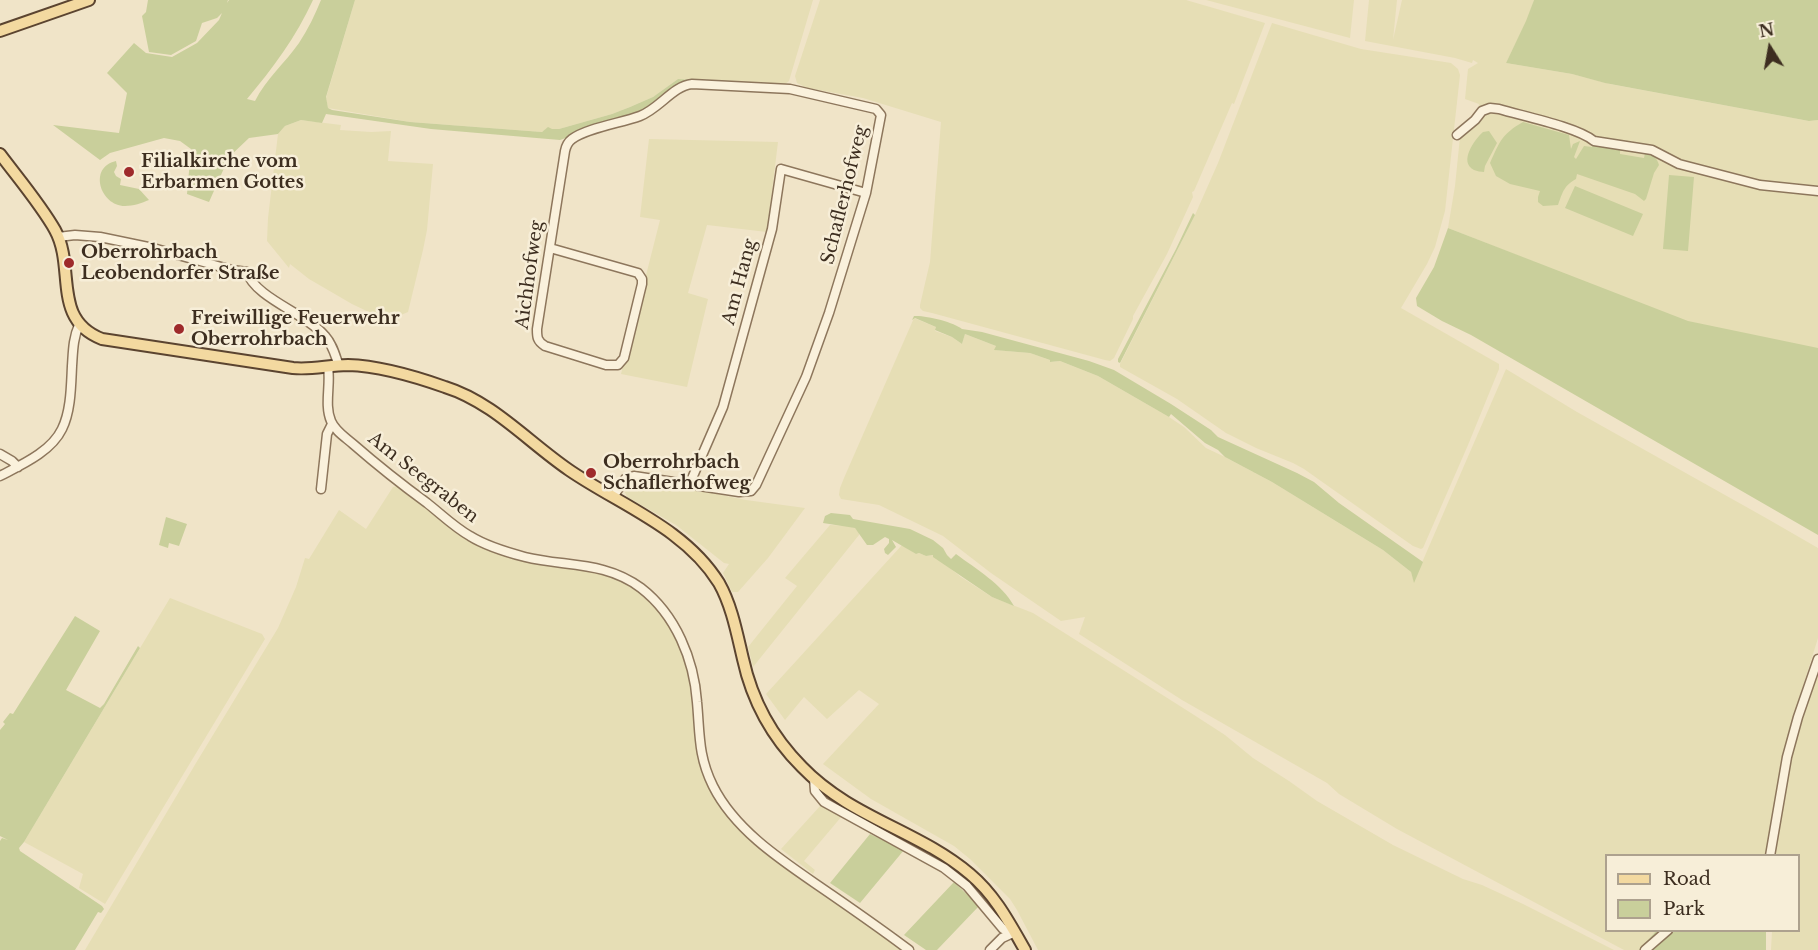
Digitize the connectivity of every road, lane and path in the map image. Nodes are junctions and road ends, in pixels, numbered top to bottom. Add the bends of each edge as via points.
1 (89, 0) edge
2 (0, 31) edge
3 (1457, 135) dead end
4 (567, 144) joint
5 (0, 154) edge
6 (1818, 191) edge
7 (866, 193) junction
8 (58, 237) junction
9 (550, 248) junction
10 (79, 325) junction
11 (333, 367) junction
12 (332, 423) junction
13 (0, 454) edge
14 (18, 467) junction
15 (0, 476) edge
16 (690, 483) junction
17 (321, 489) dead end
18 (613, 497) junction
19 (1818, 659) edge
20 (1770, 854) edge
21 (1015, 932) junction
22 (1666, 932) edge
23 (909, 950) edge
24 (990, 950) edge
25 (1025, 950) edge
26 (1645, 950) edge

1 - 2 main road
3 - 6 street via 1482,111 1499,109 1589,136 1594,141 1652,150 1679,164 1713,173 1760,185
4 - 7 street, Schaflerhofweg via 582,134 645,114 686,85 799,90 880,112
4 - 9 street, Aichhofweg
5 - 8 main road
7 - 16 street, Schaflerhofweg via 806,377 758,482 750,491 739,492
7 - 16 street, Am Hang via 781,169 772,229 726,396
8 - 10 main road via 70,303
8 - 11 street via 100,237 247,272 253,285 322,333 333,348
9 - 9 street, Aichhofweg via 538,340 545,346 606,365 618,365 624,358 642,284 640,275
10 - 11 main road via 102,339 293,368
10 - 14 street via 63,425 46,448
11 - 12 street via 329,414
11 - 18 main road via 388,370 461,393
12 - 17 street via 327,434
12 - 23 street, Am Seegraben via 371,460 478,540 525,557 581,564 626,578 643,590 668,616 679,635 695,683 704,766 731,813 787,864
13 - 14 street
14 - 15 street
16 - 18 street via 632,477 624,480
18 - 21 main road via 682,541 713,574 728,603 757,703 783,746 814,779 843,801 932,848 968,872 994,898
19 - 20 street via 1787,757
21 - 24 street
21 - 25 main road
22 - 26 street

